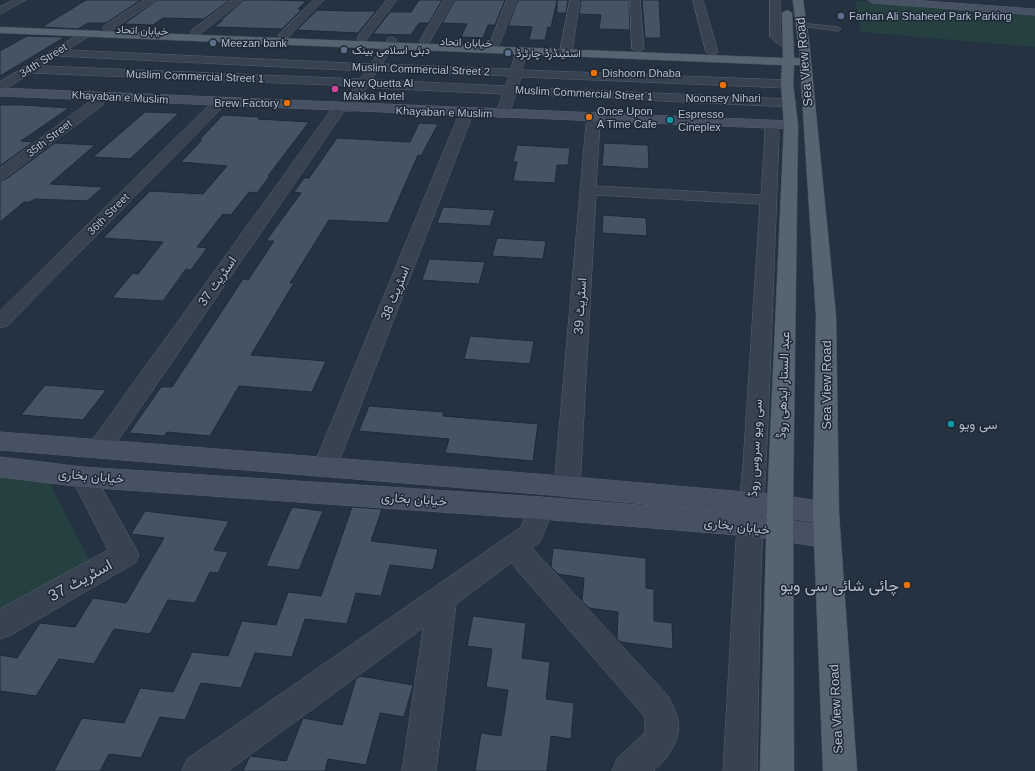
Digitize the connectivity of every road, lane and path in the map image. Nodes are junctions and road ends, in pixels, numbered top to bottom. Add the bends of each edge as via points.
1 (21, 0) edge
2 (151, 0) edge
3 (238, 0) edge
4 (319, 0) edge
5 (327, 0) edge
6 (392, 0) edge
7 (450, 0) edge
8 (512, 0) edge
9 (575, 0) edge
10 (635, 0) edge
11 (698, 0) edge
12 (775, 0) edge
13 (786, 0) edge
14 (798, 0) edge
15 (873, 0) edge
16 (914, 0) edge
17 (1028, 0) edge
18 (1035, 8) edge
19 (0, 10) edge
20 (1035, 12) edge
21 (0, 24) edge
22 (801, 25) junction
23 (108, 28) junction
24 (838, 29) dead end
25 (0, 30) edge
26 (196, 32) junction
27 (87, 33) junction
28 (206, 38) junction
29 (283, 38) junction
30 (362, 38) junction
31 (425, 41) junction
32 (390, 42) junction
33 (404, 43) junction
34 (495, 43) junction
35 (567, 49) junction
36 (638, 49) junction
37 (522, 50) junction
38 (55, 52) junction
39 (712, 52) junction
40 (611, 54) junction
41 (795, 56) junction
42 (180, 58) junction
43 (251, 62) junction
44 (374, 67) junction
45 (388, 68) junction
46 (28, 69) junction
47 (516, 73) junction
48 (612, 76) junction
49 (634, 77) junction
50 (227, 78) junction
51 (363, 83) junction
52 (377, 84) junction
53 (0, 87) edge
54 (511, 90) junction
55 (0, 92) edge
56 (789, 93) junction
57 (619, 95) junction
58 (635, 96) junction
59 (0, 98) edge
60 (148, 101) junction
61 (98, 102) junction
62 (208, 104) junction
63 (362, 108) junction
64 (341, 111) junction
65 (430, 114) junction
66 (502, 114) junction
67 (464, 119) junction
68 (620, 119) junction
69 (592, 124) junction
70 (781, 129) junction
71 (0, 174) edge
72 (588, 190) junction
73 (769, 200) junction
74 (0, 322) edge
75 (0, 441) edge
76 (99, 449) junction
77 (0, 467) edge
78 (325, 467) junction
79 (83, 477) junction
80 (567, 487) junction
81 (541, 508) junction
82 (766, 516) junction
83 (826, 525) junction
84 (513, 546) junction
85 (442, 598) junction
86 (0, 625) edge
87 (199, 771) edge
88 (419, 771) edge
89 (629, 771) edge
90 (740, 771) edge
91 (777, 771) edge
92 (840, 771) edge

1 - 19 street
2 - 23 street
3 - 26 street
4 - 29 street
5 - 29 street
6 - 30 street
7 - 31 street
8 - 34 street
9 - 35 street
10 - 36 street
11 - 39 street
12 - 41 street via 775,38
13 - 41 main road, عبد الستار ایدھی روڈ
14 - 22 main road, Sea View Road
15 - 20 street
16 - 18 street
17 - 18 street
21 - 23 main road, خیابان اتحاد
22 - 24 lane
22 - 41 main road, Sea View Road via 804,41
23 - 26 main road, خیابان اتحاد
25 - 27 main road
26 - 29 main road, خیابان اتحاد
27 - 28 main road
27 - 38 street, 34th Street
28 - 29 main road
28 - 42 street
29 - 30 main road, خیابان اتحاد
29 - 32 main road
29 - 43 street
30 - 32 main road, خیابان اتحاد
31 - 33 main road, خیابان اتحاد
31 - 34 main road, خیابان اتحاد
32 - 33 main road
32 - 44 street, اسٹریٹ 37
33 - 37 main road, خیابان اتحاد
33 - 45 street
34 - 35 main road, خیابان اتحاد
35 - 36 main road, خیابان اتحاد
35 - 37 main road, خیابان اتحاد
35 - 40 main road, خیابان اتحاد
36 - 39 main road, خیابان اتحاد
37 - 47 street
38 - 42 street, Muslim Commercial Street 2
38 - 46 street, 34th Street
39 - 41 main road, خیابان اتحاد
40 - 41 main road, خیابان اتحاد
40 - 48 street
41 - 56 main road, عبد الستار ایدھی روڈ
41 - 83 main road, Sea View Road via 826,316
42 - 43 street, Muslim Commercial Street 2
43 - 44 street, Muslim Commercial Street 2
44 - 45 street, Muslim Commercial Street 2
44 - 51 street, اسٹریٹ 37
45 - 47 street, Muslim Commercial Street 2
45 - 52 street
46 - 50 street, Muslim Commercial Street 1
46 - 53 street, 34th Street
47 - 48 street, Muslim Commercial Street 2
47 - 54 street
48 - 49 street, Muslim Commercial Street 2
49 - 56 street, Muslim Commercial Street 2
49 - 58 street
50 - 51 street, Muslim Commercial Street 1
50 - 62 street, 36th Street
51 - 64 street, اسٹریٹ 37
52 - 54 street, Muslim Commercial Street 1
52 - 63 street
54 - 57 street, Muslim Commercial Street 1
54 - 66 street
55 - 60 street, Khayaban e Muslim
56 - 58 street, Muslim Commercial Street 1
56 - 70 main road, عبد الستار ایدھی روڈ
57 - 58 street, Muslim Commercial Street 1
57 - 68 street
59 - 61 street, Khayaban e Muslim
60 - 61 street, Khayaban e Muslim
60 - 62 street, Khayaban e Muslim
61 - 71 street, 35th Street
62 - 64 street, Khayaban e Muslim
62 - 74 street, 36th Street
63 - 64 street, Khayaban e Muslim
63 - 65 street, Khayaban e Muslim
64 - 65 street, Khayaban e Muslim
64 - 76 street, اسٹریٹ 37
65 - 66 street, Khayaban e Muslim
65 - 67 street, Khayaban e Muslim
66 - 68 street, Khayaban e Muslim
67 - 69 street, Khayaban e Muslim
67 - 78 street, اسٹریٹ 38
68 - 70 street, Khayaban e Muslim
69 - 70 street, Khayaban e Muslim
69 - 72 street, اسٹریٹ 39
70 - 73 street, سی ویو سروس روڈ
70 - 82 main road, عبد الستار ایدھی روڈ
72 - 73 street
72 - 80 street, اسٹریٹ 39
73 - 82 street, سی ویو سروس روڈ
75 - 76 street, خیابان بخاری
76 - 78 street, خیابان بخاری
77 - 79 street, خیابان بخاری
78 - 80 street, خیابان بخاری
79 - 81 street, خیابان بخاری
79 - 86 street, اسٹریٹ 37 via 125,555
80 - 82 street, خیابان بخاری
81 - 82 street, خیابان بخاری
81 - 84 street via 531,534
82 - 83 street, خیابان بخاری
82 - 90 street, سی ویو سروس روڈ
82 - 91 main road, عبد الستار ایدھی روڈ
83 - 92 main road, Sea View Road
84 - 85 street
84 - 89 street via 658,707 664,724 663,733 659,741
85 - 87 street
85 - 88 street

